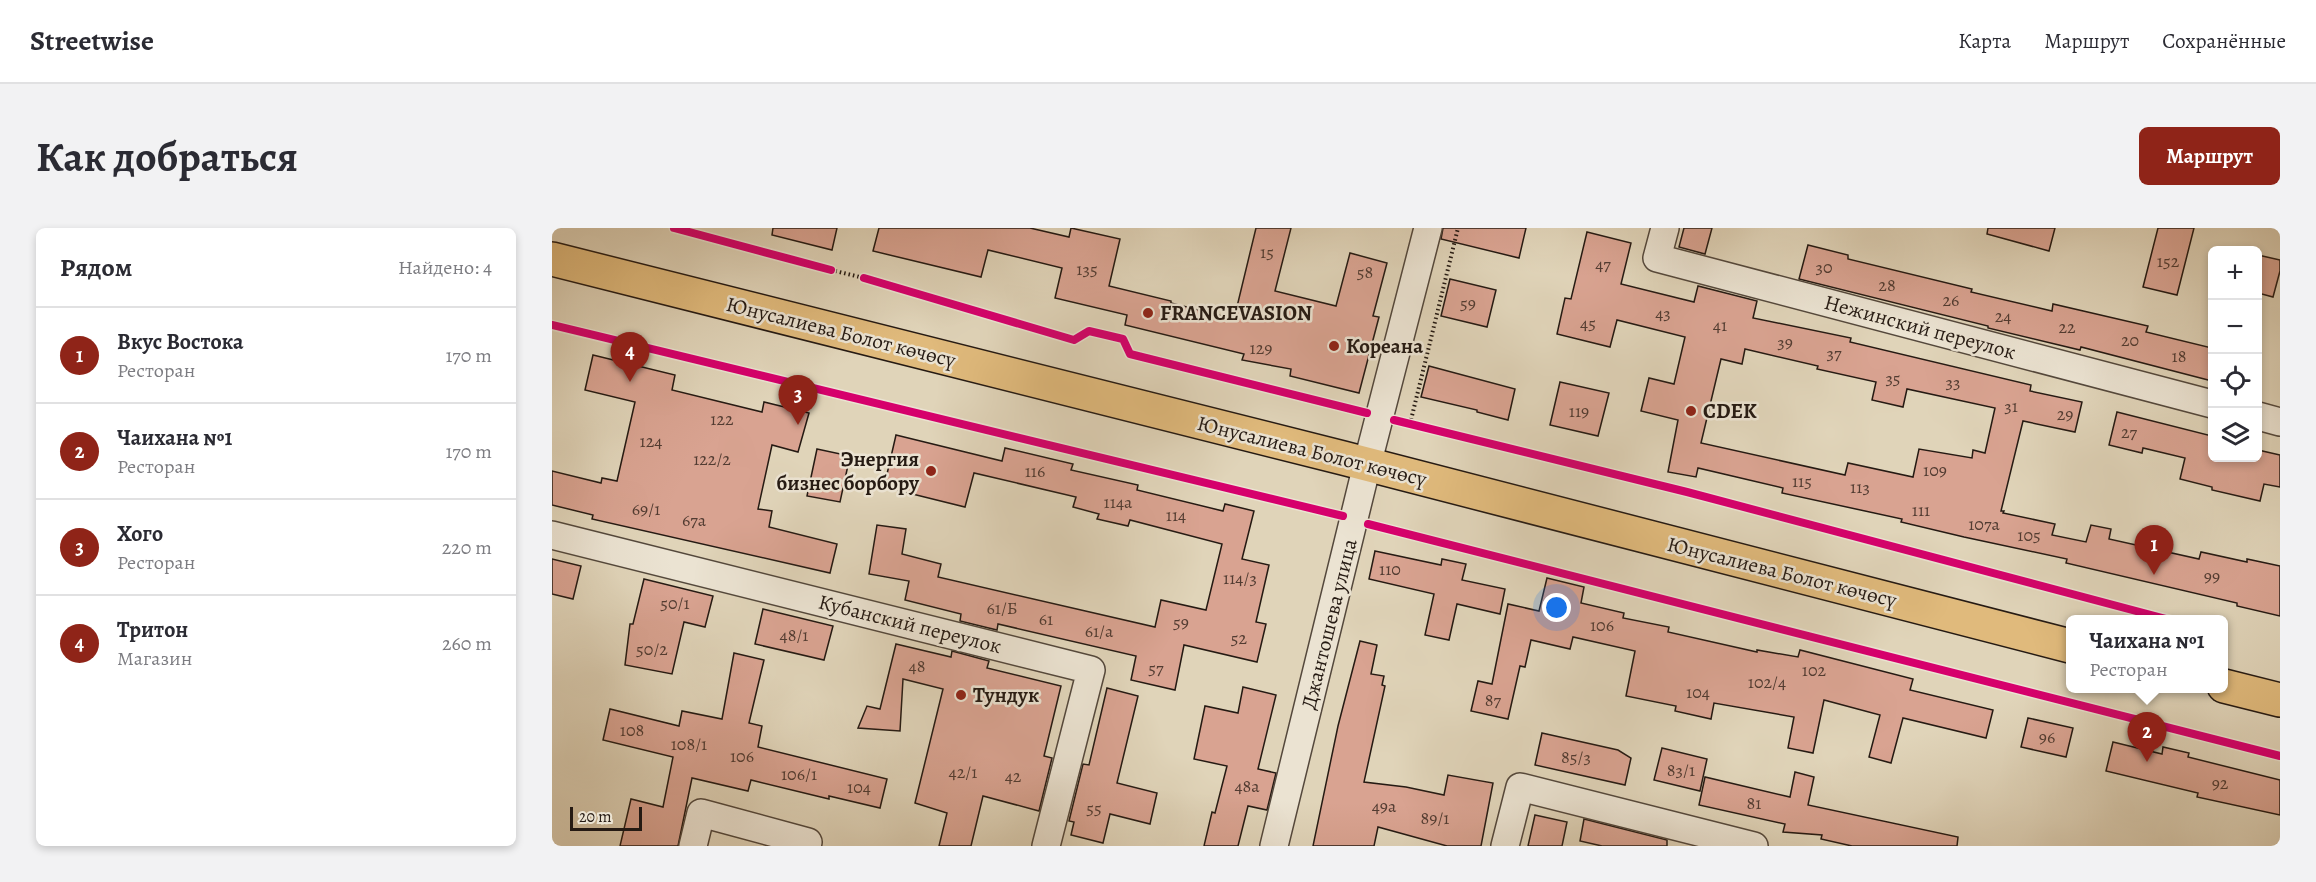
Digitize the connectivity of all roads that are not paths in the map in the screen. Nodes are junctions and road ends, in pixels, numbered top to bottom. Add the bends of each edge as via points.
1 (1428, 228) edge
2 (1665, 228) edge
3 (552, 259) edge
4 (2208, 403) edge
5 (2262, 417) edge
6 (2280, 422) edge
7 (1367, 465) junction
8 (552, 534) edge
9 (2066, 645) edge
10 (2228, 687) edge
11 (2280, 700) edge
12 (693, 846) edge
13 (807, 846) edge
14 (1046, 846) edge
15 (1274, 846) edge
16 (1505, 846) edge
17 (1754, 846) edge

1 - 7 street, Джантошева улица
2 - 4 street, Нежинский переулок via 1657,258
3 - 7 main road, Юнусалиева Болот көчөсү
5 - 6 street
7 - 9 main road, Юнусалиева Болот көчөсү
7 - 15 street, Джантошева улица
8 - 14 street, Кубанский переулок via 1091,670
10 - 11 main road
12 - 13 street via 701,813 808,842
16 - 17 street via 1520,787

